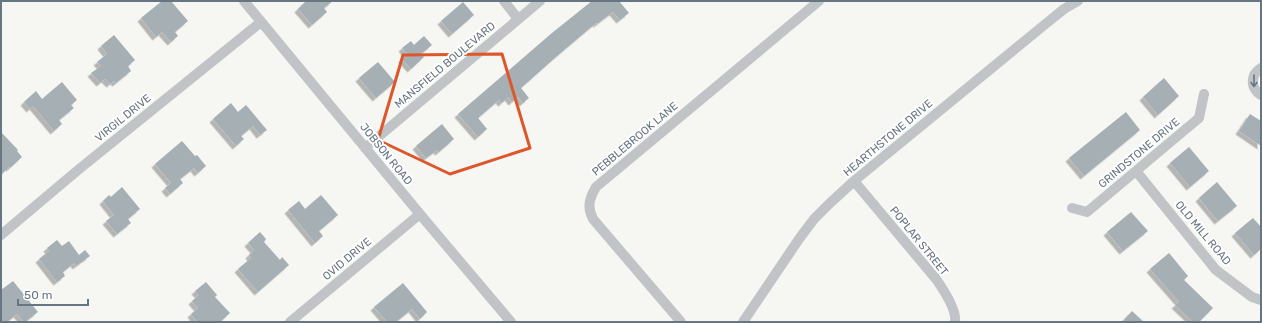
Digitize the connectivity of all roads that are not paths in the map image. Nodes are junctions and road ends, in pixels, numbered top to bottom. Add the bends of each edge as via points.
1 (244, 1) edge
2 (504, 1) edge
3 (540, 1) edge
4 (819, 1) edge
5 (1078, 1) edge
6 (518, 19) junction
7 (261, 22) junction
8 (1261, 68) edge
9 (1204, 94) dead end
10 (1261, 95) edge
11 (365, 148) junction
12 (1136, 171) junction
13 (854, 181) junction
14 (1072, 208) dead end
15 (420, 214) junction
16 (1, 235) edge
17 (1261, 300) edge
18 (955, 321) edge
19 (290, 322) edge
20 (511, 322) edge
21 (681, 322) edge
22 (743, 322) edge

1 - 7 street, JOBSON ROAD
2 - 6 street
3 - 6 street, MANSFIELD BOULEVARD
4 - 21 street, PEBBLEBROOK LANE via 596,187 591,196 589,212 594,219
5 - 13 street, HEARTHSTONE DRIVE via 1064,9
6 - 11 street, MANSFIELD BOULEVARD
7 - 11 street, JOBSON ROAD
7 - 16 street, VIRGIL DRIVE
8 -> 10 street via 1254,74 1252,83
9 - 12 street, GRINDSTONE DRIVE via 1199,118
11 - 15 street, JOBSON ROAD
12 - 14 street, GRINDSTONE DRIVE via 1087,212
12 - 17 street, OLD MILL ROAD via 1216,270 1252,297
13 - 18 street, POPLAR STREET via 936,279 956,316
13 - 22 street, HEARTHSTONE DRIVE via 814,219
15 - 19 street, OVID DRIVE
15 - 20 street, JOBSON ROAD

